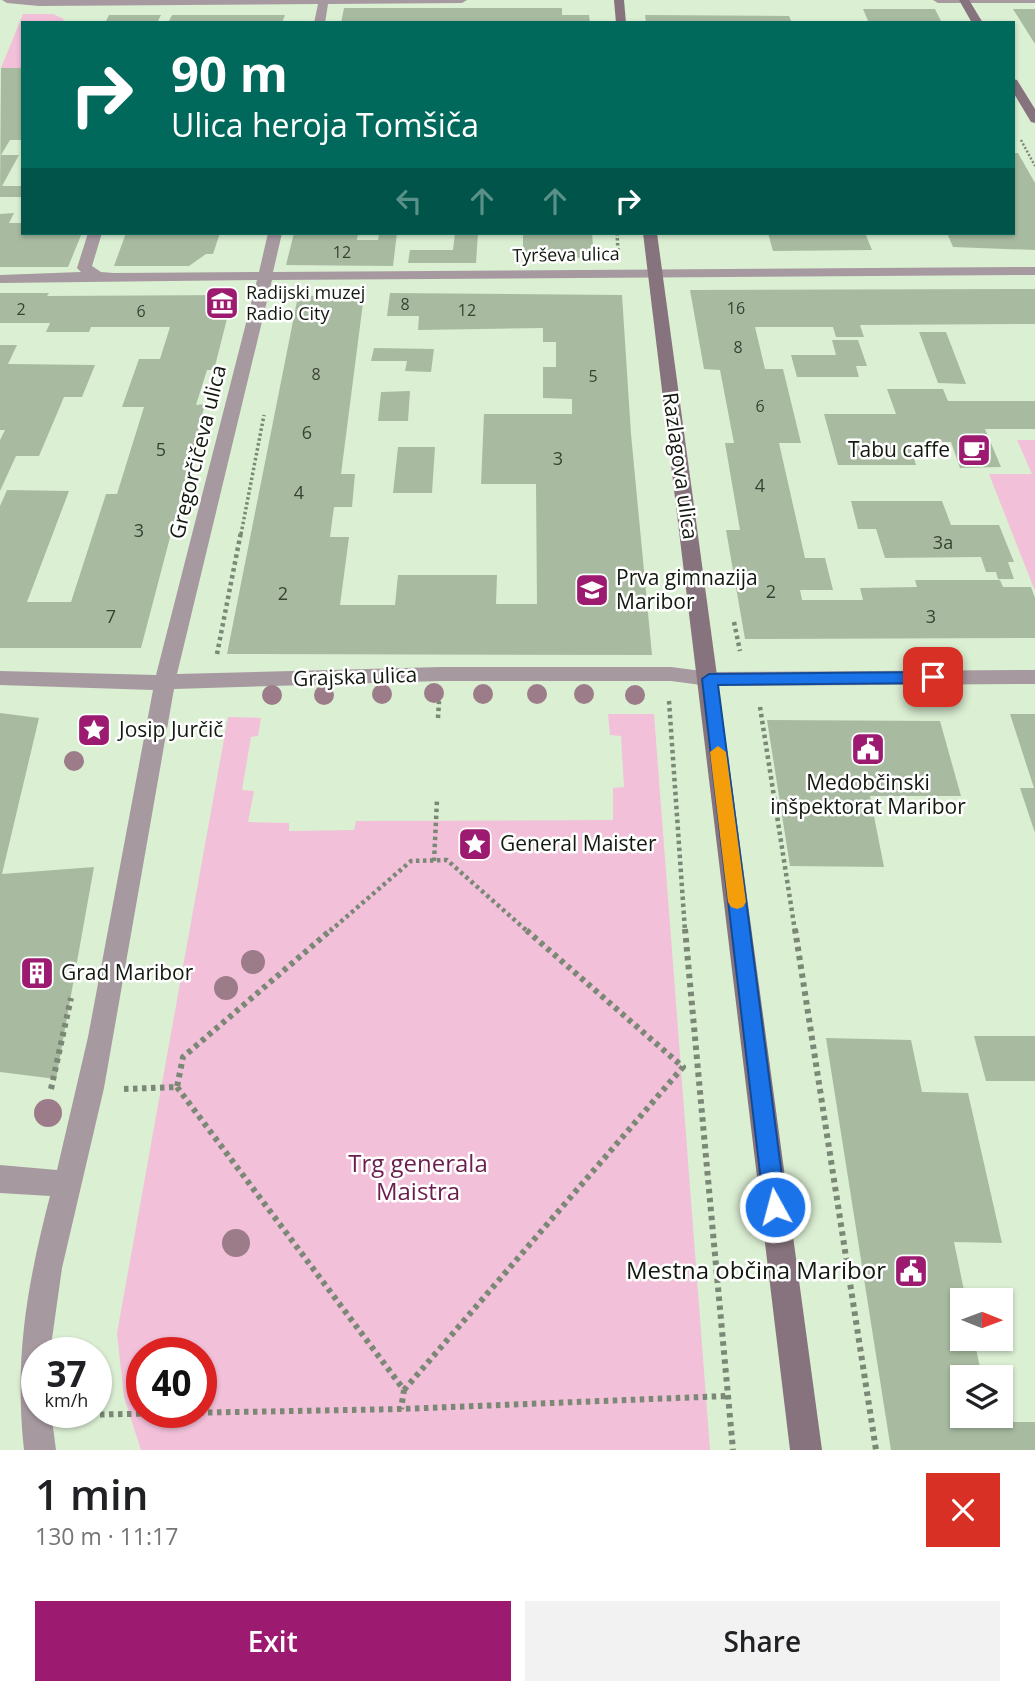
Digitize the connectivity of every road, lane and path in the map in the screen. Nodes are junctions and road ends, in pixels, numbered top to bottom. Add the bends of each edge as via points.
1 (6, 0) edge
2 (462, 0) edge
3 (619, 0) edge
4 (938, 0) edge
5 (964, 0) edge
6 (1035, 0) edge
7 (324, 1) edge
8 (0, 17) edge
9 (319, 21) edge
10 (621, 21) edge
11 (977, 21) edge
12 (1015, 85) edge
13 (1035, 119) edge
14 (1019, 137) dead end
15 (1035, 166) edge
16 (93, 235) edge
17 (275, 235) edge
18 (617, 235) edge
19 (650, 235) edge
20 (619, 258) dead end
21 (1035, 271) edge
22 (654, 273) junction
23 (97, 276) junction
24 (265, 276) junction
25 (0, 279) edge
26 (265, 412) dead end
27 (671, 674) junction
28 (1035, 677) edge
29 (0, 678) edge
30 (709, 679) junction
31 (165, 682) junction
32 (211, 682) junction
33 (758, 697) dead end
34 (437, 800) dead end
35 (434, 861) junction
36 (695, 1066) junction
37 (683, 1067) junction
38 (177, 1087) junction
39 (90, 1090) junction
40 (0, 1179) edge
41 (67, 1184) junction
42 (38, 1337) edge
43 (404, 1390) junction
44 (727, 1396) junction
45 (401, 1409) junction
46 (112, 1414) edge
47 (36, 1428) edge
48 (40, 1450) edge
49 (733, 1450) edge
50 (806, 1450) edge
51 (876, 1450) edge

1 - 7 street
1 - 8 street
2 - 7 street
3 - 10 street
4 - 5 street
5 - 6 street
5 - 11 street
7 - 9 street
12 - 13 street
14 - 15 path
16 - 23 street via 84,268
17 - 24 street, Gregorčičeva ulica
18 - 20 path
19 - 22 street, Razlagova ulica
21 - 22 street, Tyrševa ulica
22 - 24 street, Tyrševa ulica
22 - 30 street, Razlagova ulica
23 - 24 street, Tyrševa ulica
23 - 25 street, Tyrševa ulica
24 - 31 street, Gregorčičeva ulica
26 - 32 path
27 - 30 street, Grajska ulica
27 - 32 street, Grajska ulica via 441,674
27 - 36 path via 668,716
28 - 30 street, Grajska ulica
29 - 31 street, Grajska ulica
30 - 50 street, Razlagova ulica
31 - 32 street, Grajska ulica
31 - 39 street
33 - 51 path
34 - 35 path
35 - 37 path via 447,860
35 - 38 path via 411,861 183,1057
36 - 37 path
36 - 44 path
37 - 43 path
38 - 39 path
38 - 43 path
39 - 41 street
40 - 41 street
41 - 42 street via 47,1269
43 - 45 path
44 - 45 path
44 - 49 path
45 - 46 path
47 - 48 street

